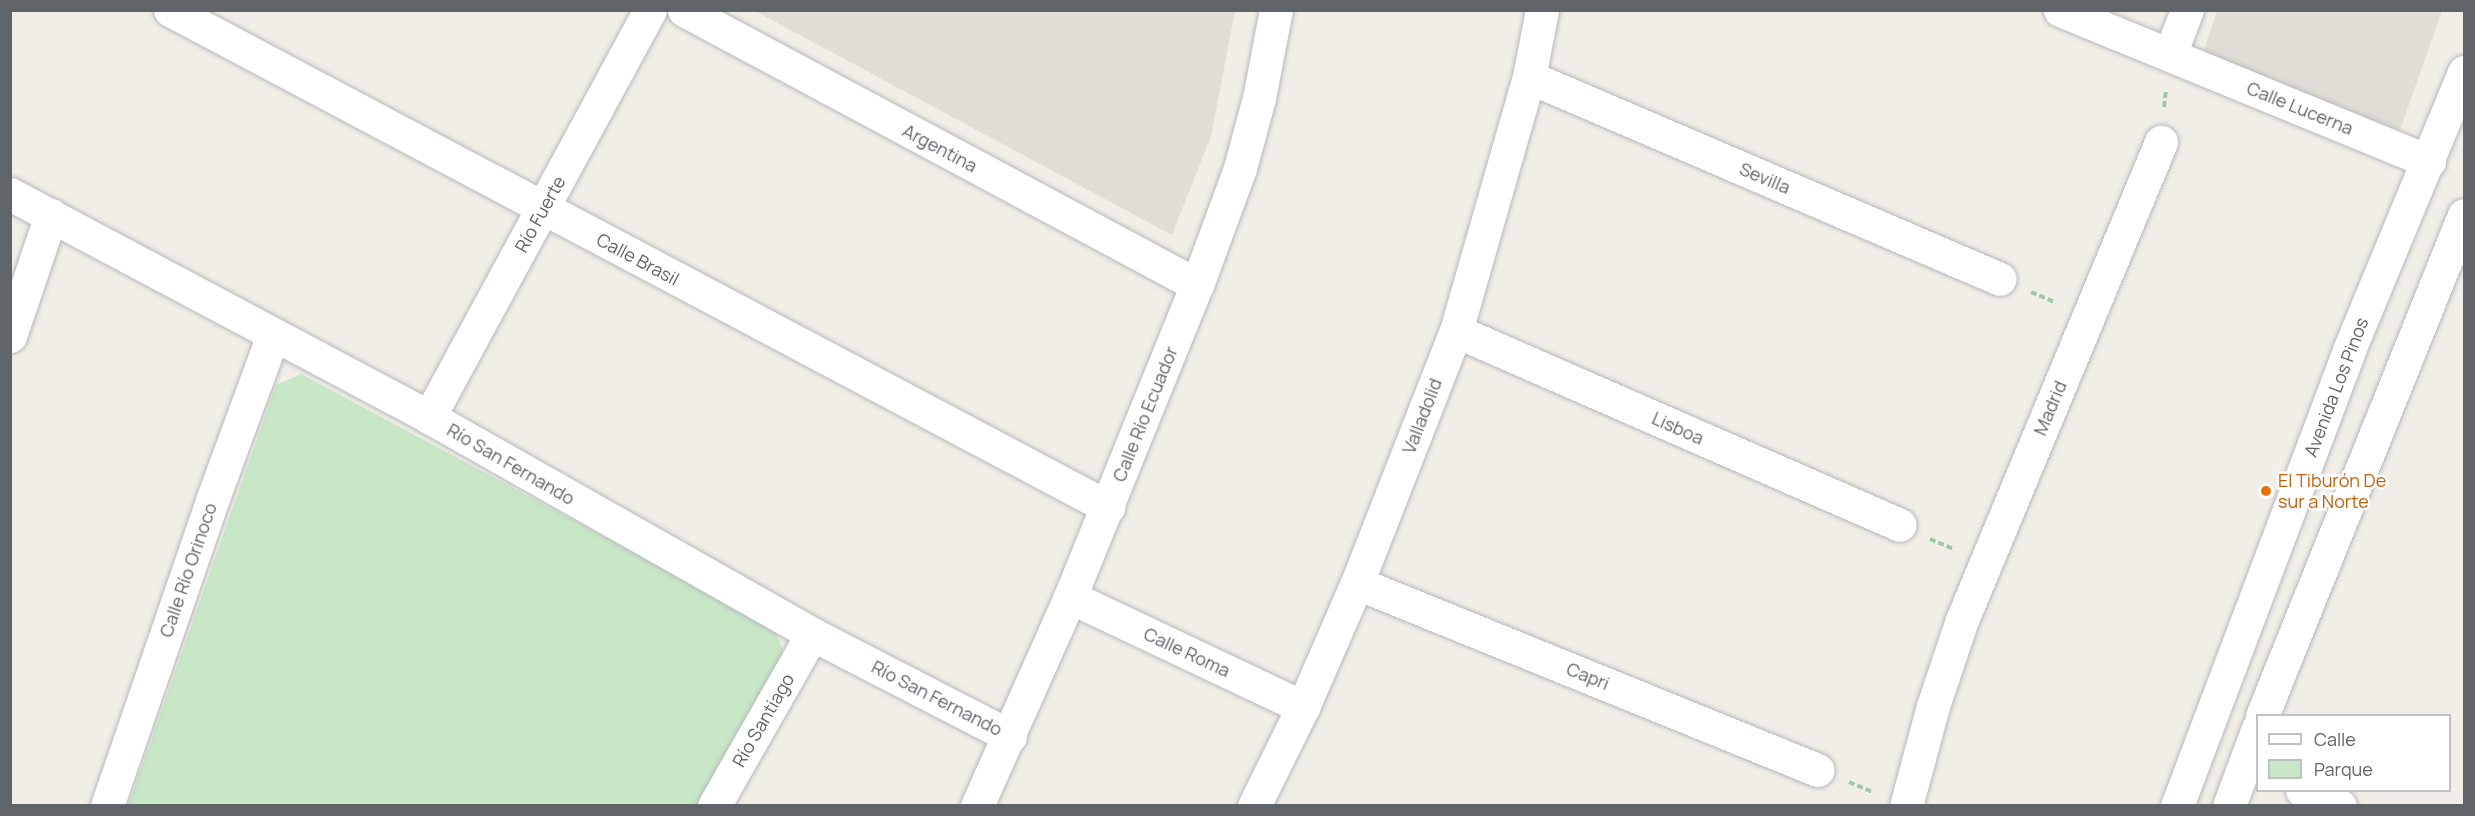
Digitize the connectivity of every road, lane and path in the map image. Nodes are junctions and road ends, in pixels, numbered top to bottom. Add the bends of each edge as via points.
1 (170, 10) edge
2 (650, 10) edge
3 (684, 10) edge
4 (1276, 10) edge
5 (1542, 10) edge
6 (2060, 10) edge
7 (2187, 10) edge
8 (2170, 54) junction
9 (2464, 72) edge
10 (1529, 77) junction
11 (2161, 142) joint
12 (2429, 161) junction
13 (10, 194) edge
14 (543, 208) junction
15 (51, 215) junction
16 (2464, 215) edge
17 (2000, 279) joint
18 (1197, 285) junction
19 (2088, 317) junction
20 (1456, 331) junction
21 (273, 335) junction
22 (10, 336) edge
23 (429, 417) junction
24 (1108, 507) junction
25 (1899, 525) joint
26 (1986, 563) junction
27 (1358, 583) junction
28 (1070, 597) junction
29 (812, 634) junction
30 (1303, 707) junction
31 (2263, 714) edge
32 (1010, 736) junction
33 (2256, 738) edge
34 (2198, 749) junction
35 (2250, 769) edge
36 (1818, 770) joint
37 (2307, 792) edge
38 (2181, 804) edge
39 (1906, 805) edge
40 (107, 806) edge
41 (714, 806) edge
42 (977, 806) edge
43 (1254, 806) edge
44 (2229, 806) edge
45 (2340, 806) edge

1 - 14 street, Calle Brasil
2 - 14 street, Río Fuerte
3 - 18 street, Argentina
4 - 18 street, Calle Río Ecuador via 1260,98 1240,168
5 - 10 street, Valladolid
6 - 8 street, Calle Lucerna
7 - 8 street
8 - 11 path
8 - 12 street, Calle Lucerna
9 - 12 street, Avenida Los Pinos
10 - 17 street, Sevilla
10 - 20 street, Valladolid
11 - 19 street, Madrid
12 - 34 street, Avenida Los Pinos via 2349,350
13 - 15 street, Río San Fernando
14 - 23 street, Río Fuerte
14 - 24 street, Calle Brasil
15 - 21 street, Río San Fernando
15 - 22 street
16 - 31 street
17 - 19 path
18 - 24 street, Calle Río Ecuador
19 - 26 street, Madrid
20 - 25 street, Lisboa
20 - 27 street, Valladolid
21 - 23 street, Río San Fernando
21 - 40 street, Calle Río Orinoco
23 - 29 street, Río San Fernando
24 - 28 street, Calle Río Ecuador
25 - 26 path
26 - 39 street, Madrid via 1932,706
27 - 30 street, Valladolid
27 - 36 street, Capri
28 - 30 street, Calle Roma
28 - 32 street, Calle Río Ecuador
29 - 32 street, Río San Fernando
29 - 41 street, Río Santiago
30 - 43 street, Valladolid
32 - 42 street, Calle Río Ecuador
33 - 35 street
34 - 35 street
34 - 38 street, Avenida Los Pinos
35 - 44 street
36 - 39 path
37 - 45 street

